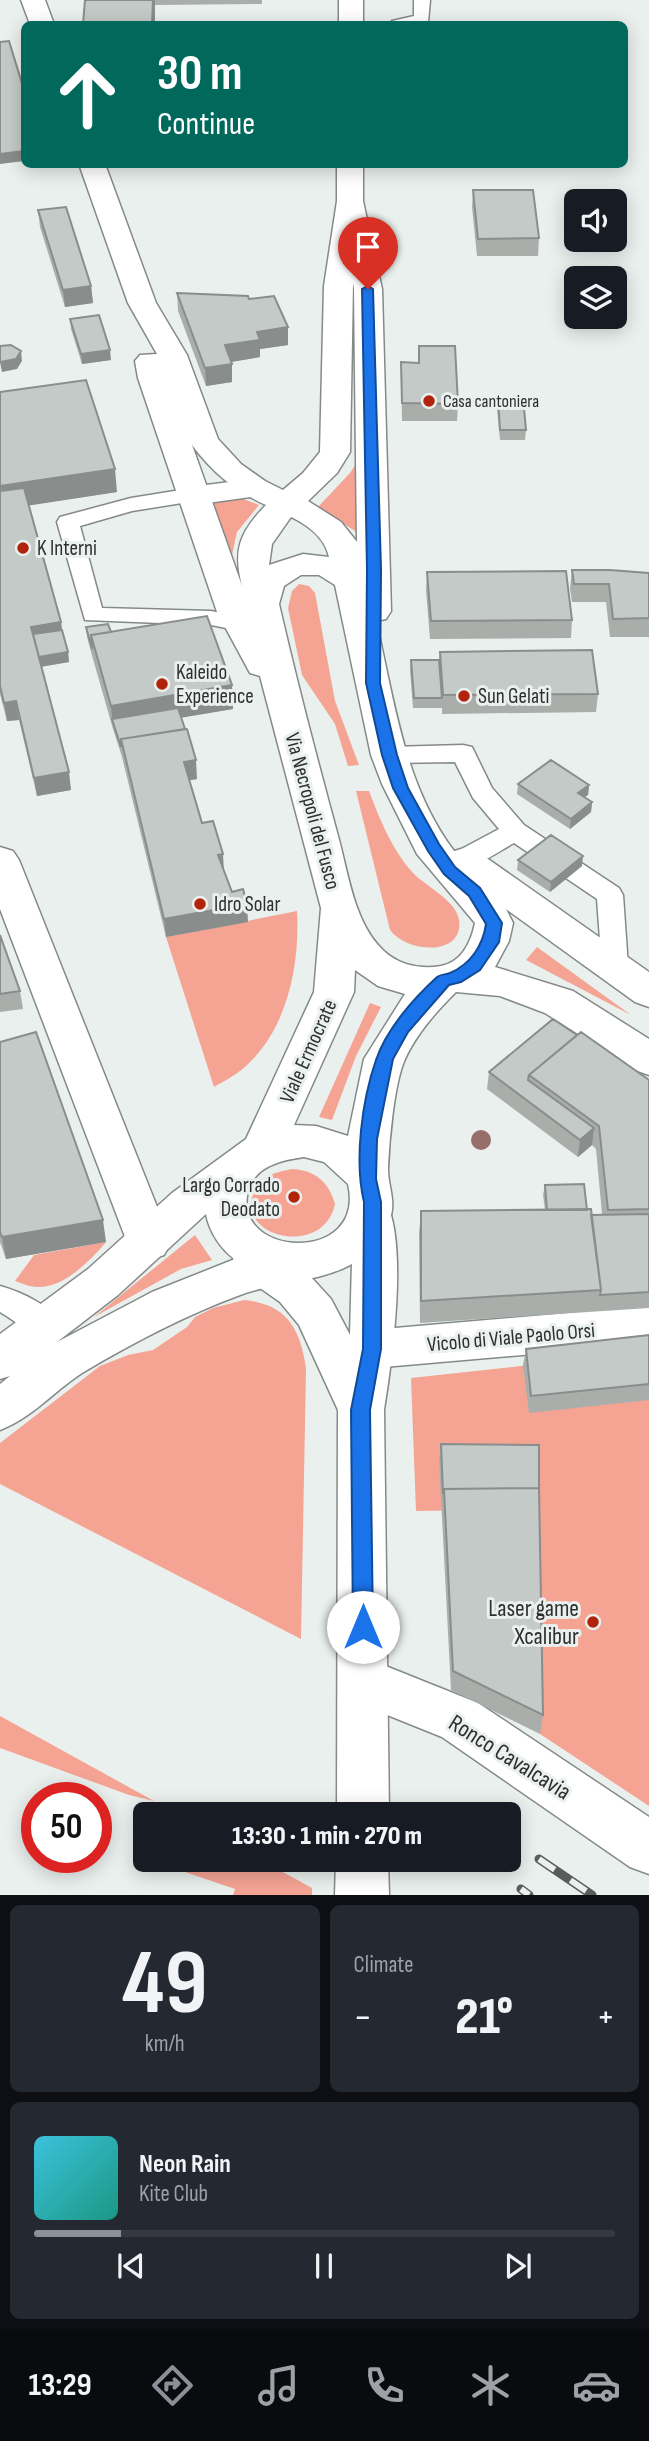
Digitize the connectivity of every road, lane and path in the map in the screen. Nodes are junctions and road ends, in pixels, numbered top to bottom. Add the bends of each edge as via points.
1 (33, 0) edge
2 (351, 0) edge
3 (422, 0) edge
4 (41, 21) edge
5 (351, 21) edge
6 (412, 21) edge
7 (93, 168) edge
8 (350, 168) edge
9 (350, 201) junction
10 (142, 303) junction
11 (312, 479) junction
12 (254, 488) junction
13 (193, 495) junction
14 (284, 504) junction
15 (352, 583) junction
16 (252, 614) junction
17 (373, 683) junction
18 (389, 755) junction
19 (418, 819) junction
20 (515, 831) junction
21 (463, 859) junction
22 (2, 874) edge
23 (339, 908) junction
24 (615, 967) junction
25 (449, 979) junction
26 (649, 992) edge
27 (649, 1059) edge
28 (248, 1159) junction
29 (369, 1196) junction
30 (149, 1242) junction
31 (271, 1258) junction
32 (0, 1299) edge
33 (46, 1325) junction
34 (649, 1325) edge
35 (372, 1349) junction
36 (0, 1360) edge
37 (0, 1410) edge
38 (361, 1410) junction
39 (363, 1681) junction
40 (363, 1802) edge
41 (649, 1848) edge
42 (362, 1872) edge
43 (362, 1895) edge

1 - 4 main road
2 - 5 main road
3 - 6 lane via 422,19
7 - 10 main road
8 - 9 main road
9 - 11 main road via 338,286 335,452 329,465
9 - 17 main road via 368,289
10 - 12 main road via 172,355 204,441 230,471
10 - 13 main road via 153,378
11 - 12 main road
11 - 14 main road
12 - 13 main road
12 - 14 main road
13 - 16 main road via 234,612
13 - 16 lane via 68,522 93,615 211,618
14 - 15 main road via 308,513 330,529 343,546
14 - 16 main road via 264,525 253,547
15 - 16 main road via 333,568 295,566 273,578
15 - 17 main road
16 - 23 main road, Via Necropoli del Fusco via 286,713
17 - 18 main road
18 - 19 main road via 400,788
18 - 20 lane via 463,753 481,792
19 - 21 main road
19 - 25 main road via 449,870 475,892 494,923 486,952 474,966
20 - 21 lane
20 - 24 lane via 610,895
21 - 24 main road
22 - 30 main road
23 - 25 main road via 363,954 381,972 401,978
23 - 28 main road, Viale Ermocrate via 334,992
24 - 26 main road
25 - 27 main road via 503,982 559,1002
25 - 29 main road via 414,1010 384,1059 368,1139
28 - 29 main road via 290,1140 317,1142 353,1160
28 - 30 main road via 187,1205
28 - 31 main road via 228,1182 228,1220
29 - 31 main road via 358,1237 346,1247 333,1255
29 - 35 main road
30 - 33 main road
31 - 37 main road via 122,1328 65,1360
31 - 38 main road via 315,1312
32 - 33 lane
33 - 36 main road
34 - 35 main road, Vicolo di Viale Paolo Orsi
35 - 38 main road
38 - 39 main road
39 - 40 main road
39 - 41 main road, Ronco Cavalcavia via 460,1720
42 - 43 main road

